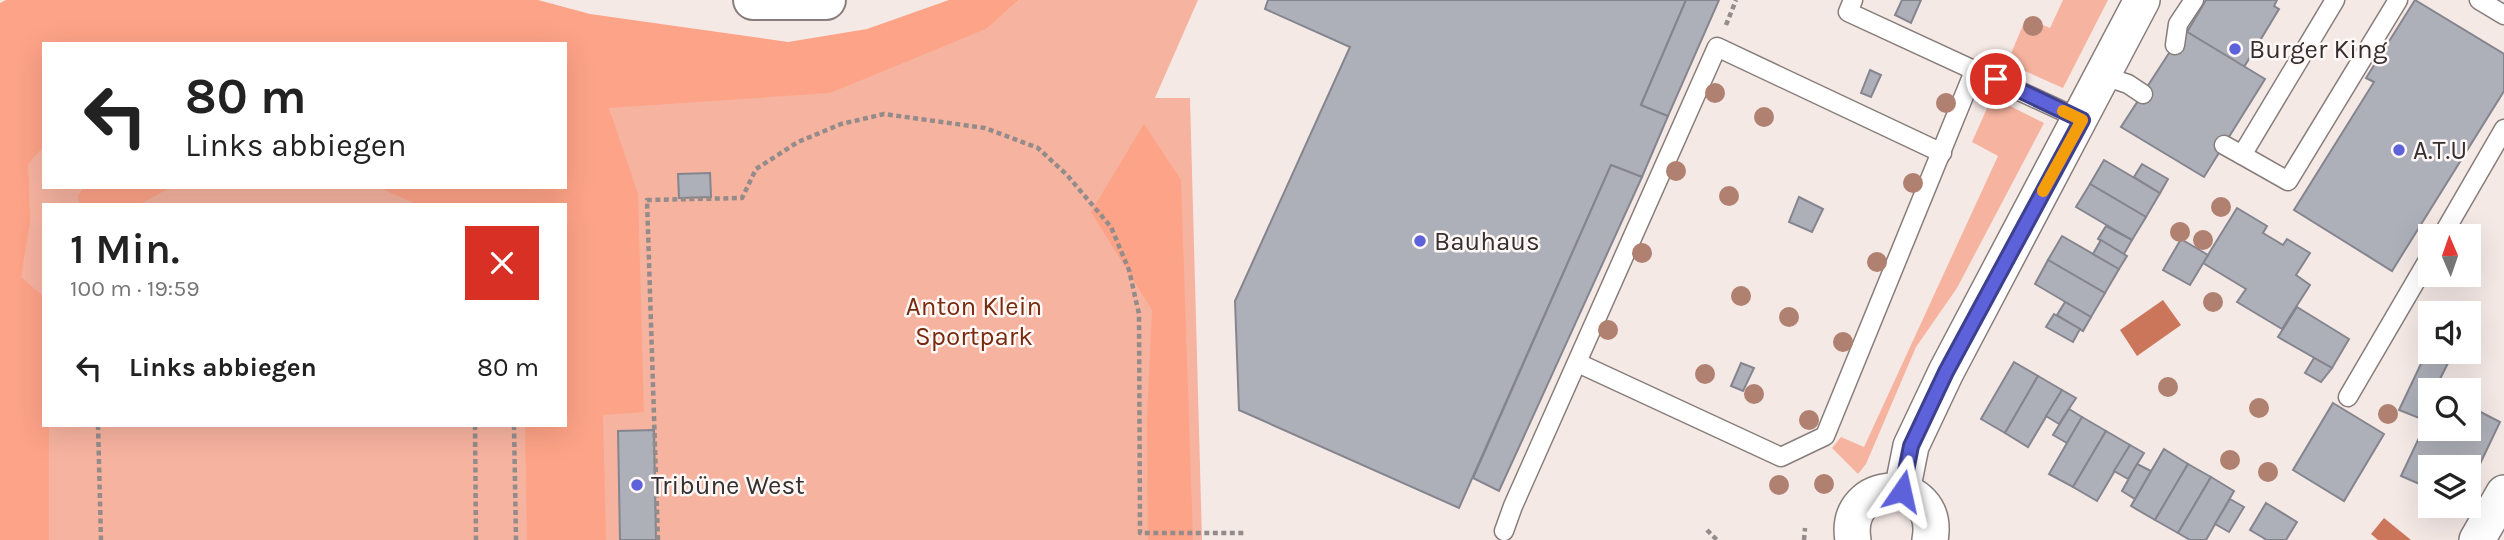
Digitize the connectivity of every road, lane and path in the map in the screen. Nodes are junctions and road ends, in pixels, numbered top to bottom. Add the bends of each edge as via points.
1 (753, 0) edge
2 (826, 0) edge
3 (2143, 0) edge
4 (2194, 0) edge
5 (2335, 0) edge
6 (2398, 0) edge
7 (2479, 0) edge
8 (1850, 6) edge
9 (2504, 15) edge
10 (2175, 45) dead end
11 (1975, 69) junction
12 (2082, 120) junction
13 (2504, 129) edge
14 (2224, 145) dead end
15 (1942, 153) junction
16 (2242, 155) junction
17 (2449, 224) edge
18 (2418, 277) edge
19 (1578, 363) junction
20 (2348, 397) dead end
21 (98, 427) edge
22 (475, 427) edge
23 (514, 427) edge
24 (1902, 491) junction
25 (2504, 494) edge
26 (1805, 528) dead end
27 (1707, 530) dead end
28 (1504, 531) dead end
29 (1246, 533) dead end
30 (1941, 537) edge
31 (101, 540) edge
32 (477, 540) edge
33 (516, 540) edge
34 (658, 540) edge
35 (1717, 540) edge
36 (1804, 540) edge
37 (1853, 540) edge
38 (2477, 540) edge

1 - 2 highway
3 - 12 street via 2131,85
4 - 10 lane via 2178,24
5 - 16 lane
6 - 16 lane via 2288,181
7 - 9 lane
8 - 11 lane
11 - 12 lane
11 - 15 lane
12 - 24 street via 1940,384 1911,446
13 - 17 lane
14 - 16 lane
15 - 19 lane via 1825,436 1781,457
15 - 19 lane via 1717,47
18 - 20 lane
19 - 28 lane
21 - 31 path
22 - 32 path
23 - 33 path
24 - 30 street via 1924,505
24 - 37 street via 1878,492 1860,506
25 - 38 street
26 - 36 path
27 - 35 path
29 - 34 path via 1140,533 1139,314 1129,270 1111,227 1068,175 1038,148 985,128 884,114 841,124 798,142 756,169 742,198 647,200

